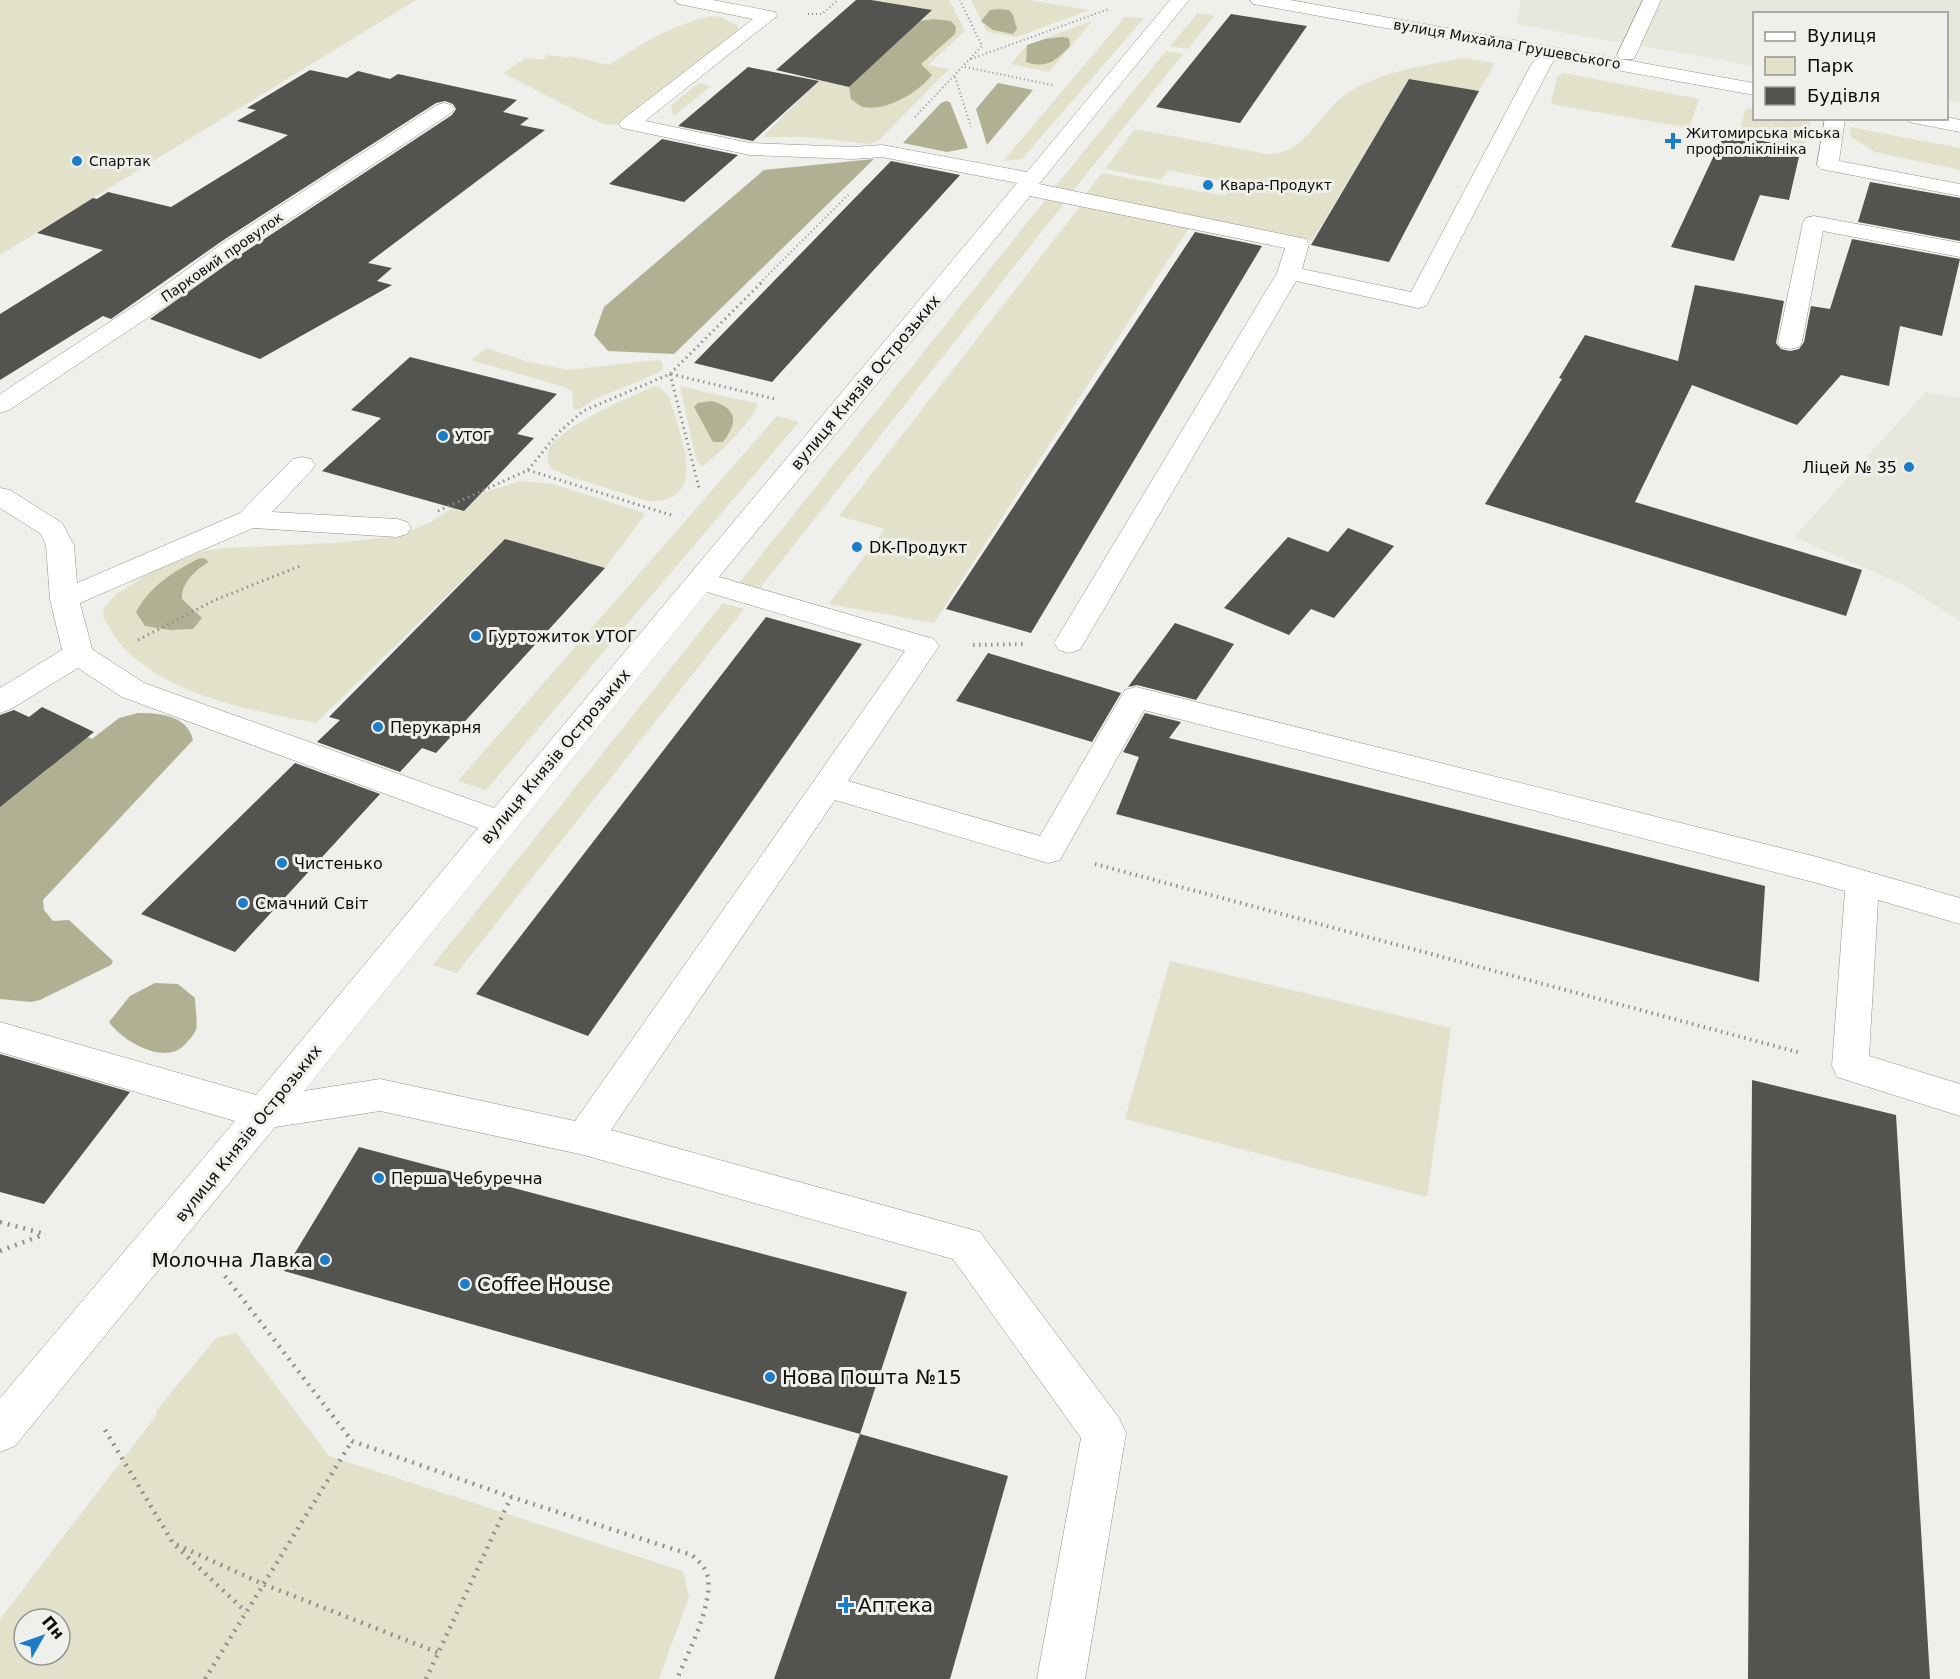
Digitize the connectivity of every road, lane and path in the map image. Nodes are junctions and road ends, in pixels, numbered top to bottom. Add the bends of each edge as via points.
1 (684, 0) edge
2 (960, 0) edge
3 (1180, 0) edge
4 (1259, 0) edge
5 (1312, 0) edge
6 (1652, 0) edge
7 (1109, 9) dead end
8 (1550, 52) junction
9 (1627, 55) junction
10 (970, 60) junction
11 (964, 67) junction
12 (955, 77) junction
13 (1753, 78) edge
14 (1052, 85) dead end
15 (1753, 89) edge
16 (444, 109) dead end
17 (1835, 120) edge
18 (1927, 120) edge
19 (1960, 126) edge
20 (972, 132) dead end
21 (886, 152) junction
22 (1029, 183) junction
23 (1960, 190) edge
24 (1960, 250) edge
25 (1289, 273) junction
26 (1790, 342) dead end
27 (670, 374) junction
28 (775, 399) dead end
29 (0, 405) edge
30 (302, 465) dead end
31 (699, 488) dead end
32 (1, 497) edge
33 (674, 516) dead end
34 (250, 519) junction
35 (397, 528) dead end
36 (700, 581) junction
37 (64, 599) junction
38 (1069, 643) joint
39 (924, 646) junction
40 (78, 654) junction
41 (0, 702) edge
42 (827, 786) junction
43 (500, 823) junction
44 (1048, 851) junction
45 (1862, 883) junction
46 (1960, 911) edge
47 (0, 1037) edge
48 (1850, 1066) junction
49 (1960, 1100) edge
50 (264, 1113) junction
51 (584, 1139) junction
52 (0, 1222) edge
53 (0, 1251) edge
54 (225, 1276) dead end
55 (105, 1430) dead end
56 (0, 1431) edge
57 (352, 1441) junction
58 (511, 1497) junction
59 (173, 1543) junction
60 (263, 1584) junction
61 (246, 1612) junction
62 (439, 1653) junction
63 (205, 1679) edge
64 (426, 1679) edge
65 (677, 1679) edge
66 (1061, 1679) edge

1 - 21 street via 768,16 629,124 750,150
2 - 10 path via 982,46
3 - 22 street, вулиця Князів Острозьких
4 - 8 street, вулиця Михайла Грушевського
5 - 9 street, вулиця Михайла Грушевського
6 - 9 street
7 - 10 path
8 - 15 street, вулиця Михайла Грушевського
8 - 25 street via 1418,301
9 - 13 street, вулиця Михайла Грушевського
10 - 11 path
11 - 12 path
11 - 14 path
12 - 20 path
12 - 21 path
16 - 29 street, Парковий провулок
17 - 23 street via 1828,165
18 - 19 street
21 - 22 street
21 - 27 path
22 - 25 street via 1298,244
22 - 36 street, вулиця Князів Острозьких
24 - 26 street via 1814,223
25 - 38 street
27 - 28 path
27 - 31 path
27 - 33 path via 584,411 558,433 528,470
30 - 34 street
32 - 37 street via 52,529 60,545
34 - 35 street
34 - 37 street
36 - 39 street
36 - 43 street, вулиця Князів Острозьких
37 - 40 street
38 - 39 path
39 - 42 street
40 - 41 street
40 - 43 street via 133,690
42 - 44 street
42 - 51 street
43 - 50 street, вулиця Князів Острозьких
44 - 45 street via 1136,697
44 - 48 path
45 - 46 street
45 - 48 street
47 - 50 street
48 - 49 street
50 - 51 street via 380,1095
50 - 56 street, вулиця Князів Острозьких
51 - 66 street via 966,1245 1104,1433
52 - 53 path via 45,1234
54 - 57 path
55 - 59 path
57 - 58 path
57 - 60 path
58 - 62 path
58 - 65 path via 689,1552 704,1566 709,1580 705,1602
59 - 60 path
59 - 61 path
60 - 61 path
60 - 62 path
61 - 63 path
62 - 64 path

